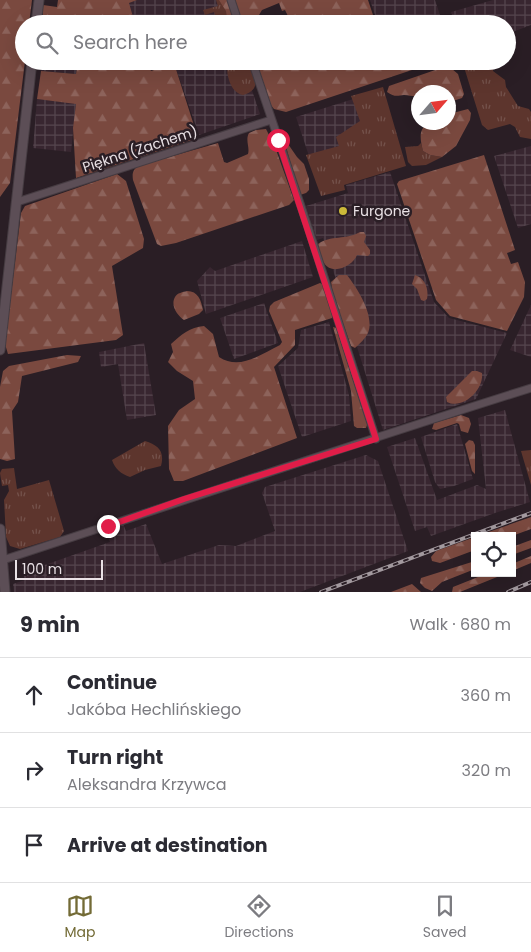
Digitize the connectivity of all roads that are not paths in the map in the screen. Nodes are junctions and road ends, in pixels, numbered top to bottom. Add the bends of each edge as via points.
1 (38, 0) edge
2 (232, 0) edge
3 (37, 15) edge
4 (237, 15) edge
5 (31, 70) edge
6 (255, 70) edge
7 (271, 120) junction
8 (17, 202) junction
9 (0, 350) edge
10 (531, 388) edge
11 (376, 439) junction
12 (0, 529) edge
13 (2, 560) edge
14 (5, 592) edge

1 - 3 street
2 - 4 street
5 - 8 street
6 - 7 street
7 - 8 street, Piękna (Zachem)
7 - 11 street
8 - 9 street
10 - 11 street
11 - 13 street
12 - 13 street
13 - 14 street

